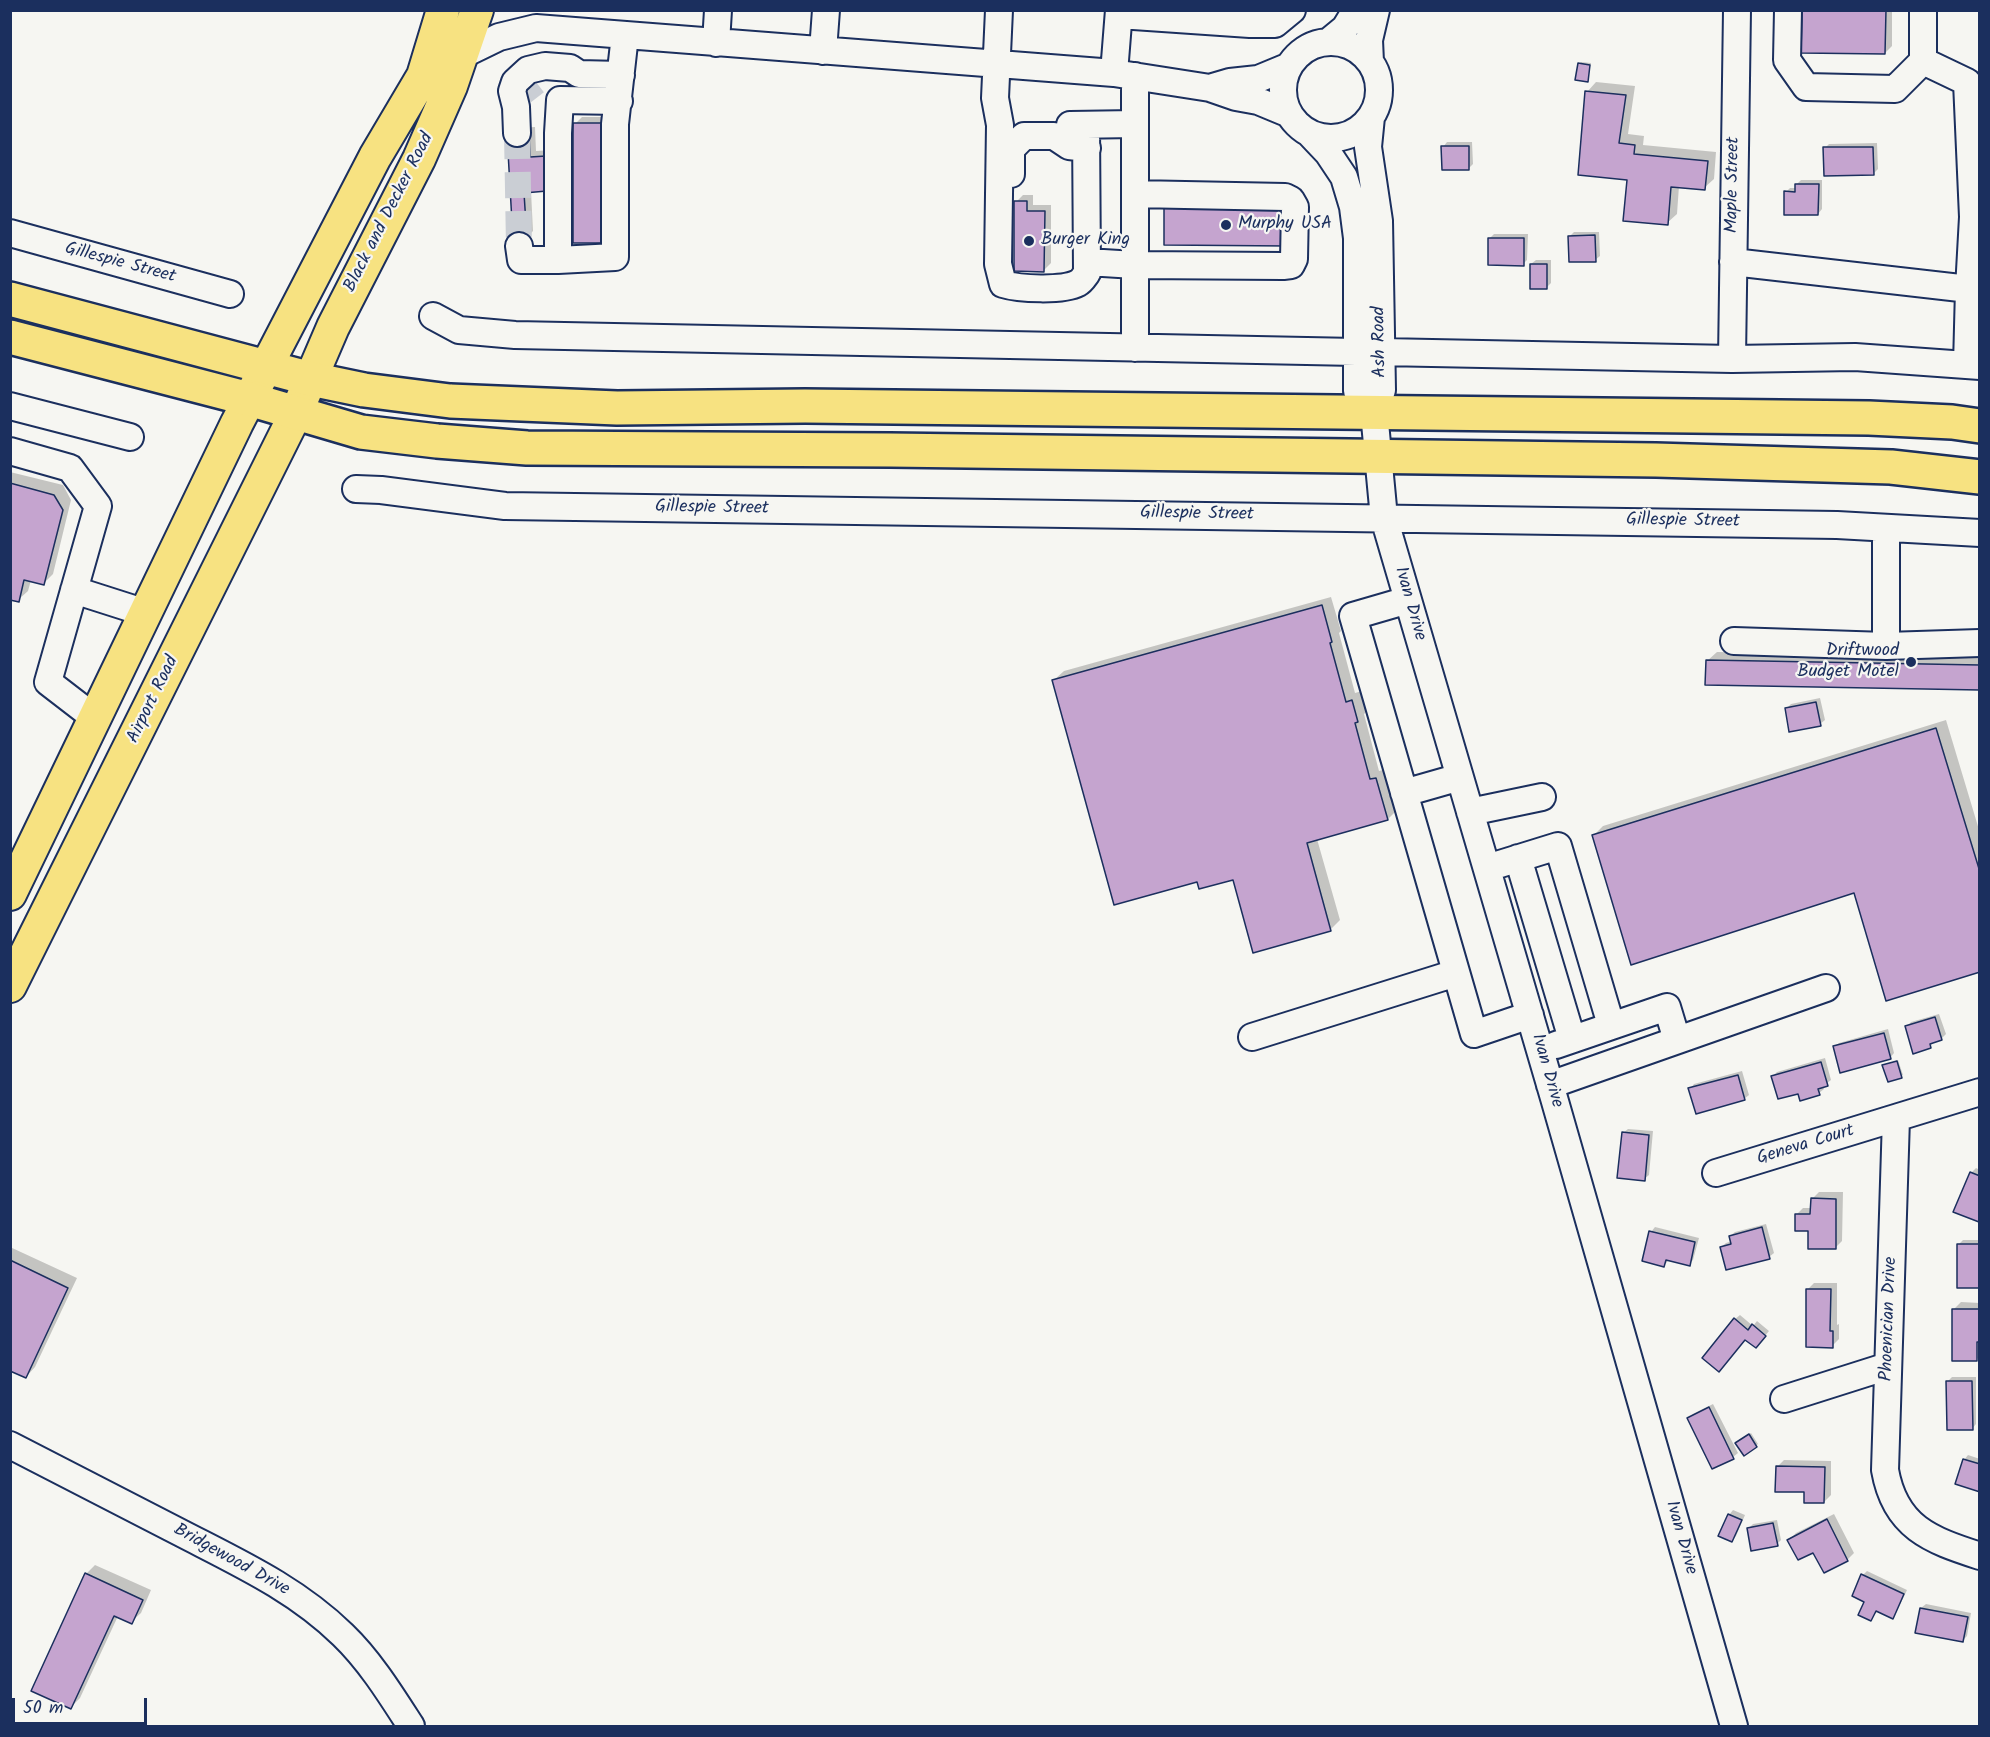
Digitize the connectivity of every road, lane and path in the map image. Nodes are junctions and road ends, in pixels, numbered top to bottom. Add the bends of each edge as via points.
1 (443, 10) edge
2 (477, 10) edge
3 (517, 10) edge
4 (718, 10) edge
5 (826, 10) edge
6 (999, 10) edge
7 (1292, 10) edge
8 (1356, 10) edge
9 (1376, 10) edge
10 (1737, 10) edge
11 (1788, 10) edge
12 (1923, 10) edge
13 (1119, 13) edge
14 (1174, 14) edge
15 (536, 28) junction
16 (625, 35) junction
17 (1328, 42) junction
18 (716, 43) junction
19 (823, 51) junction
20 (462, 55) junction
21 (1371, 62) junction
22 (1923, 62) junction
23 (996, 64) junction
24 (1287, 67) junction
25 (621, 75) junction
26 (1125, 75) junction
27 (1210, 88) junction
28 (619, 101) junction
29 (1287, 113) junction
30 (1371, 117) junction
31 (1135, 124) junction
32 (558, 132) junction
33 (1310, 134) junction
34 (1008, 135) junction
35 (1081, 140) junction
36 (1135, 194) junction
37 (10, 234) edge
38 (519, 246) dead end
39 (1976, 247) edge
40 (558, 260) junction
41 (1087, 262) junction
42 (1733, 262) junction
43 (1135, 265) junction
44 (1969, 289) junction
45 (230, 294) dead end
46 (10, 299) edge
47 (433, 316) dead end
48 (10, 337) edge
49 (1135, 348) junction
50 (1356, 352) junction
51 (1382, 352) junction
52 (1732, 359) junction
53 (1973, 366) edge
54 (266, 367) junction
55 (311, 380) junction
56 (249, 399) junction
57 (11, 409) edge
58 (1374, 412) junction
59 (296, 413) junction
60 (1980, 426) edge
61 (130, 437) dead end
62 (10, 451) edge
63 (1378, 455) junction
64 (1980, 456) edge
65 (1862, 466) junction
66 (1980, 477) edge
67 (356, 489) dead end
68 (1384, 518) junction
69 (1886, 528) junction
70 (1980, 533) edge
71 (74, 590) junction
72 (1408, 600) junction
73 (146, 613) junction
74 (1734, 641) dead end
75 (1980, 644) edge
76 (1886, 646) junction
77 (96, 719) junction
78 (134, 742) junction
79 (1460, 777) junction
80 (1404, 793) junction
81 (1542, 797) dead end
82 (1470, 812) junction
83 (1518, 858) junction
84 (1487, 868) junction
85 (10, 894) edge
86 (1456, 973) junction
87 (10, 986) edge
88 (1827, 988) dead end
89 (1530, 1015) junction
90 (1611, 1025) junction
91 (1252, 1037) dead end
92 (1572, 1039) junction
93 (1677, 1040) junction
94 (1539, 1051) junction
95 (1550, 1085) junction
96 (1980, 1092) edge
97 (1896, 1118) junction
98 (1716, 1173) dead end
99 (1888, 1366) junction
100 (1784, 1399) dead end
101 (10, 1445) edge
102 (1980, 1556) edge
103 (411, 1726) edge
104 (1734, 1726) edge

1 - 54 main road, Black and Decker Road via 423,76 375,157
2 - 20 main road, Black and Decker Road
3 - 15 street
4 - 18 street
5 - 19 street
6 - 23 street
7 - 14 street via 1275,24
8 - 17 street via 1345,28
9 - 21 street via 1369,40
10 - 42 street, Maple Street
11 - 22 street via 1787,60 1806,87 1895,89
12 - 22 street
13 - 14 street
13 - 26 street
15 - 16 street
15 - 20 street via 499,37
16 - 18 street
16 - 25 street
17 - 21 street via 1344,43
17 - 24 street via 1312,45
18 - 19 street
19 - 23 street
20 - 55 main road, Black and Decker Road via 419,159 333,327
21 - 30 street via 1378,77 1379,94
22 - 39 street via 1967,82
23 - 26 street
23 - 34 street via 995,98
24 - 27 street via 1258,79
24 - 29 street via 1282,98
25 - 28 street
25 - 32 street via 579,74 570,68 545,66 528,70 515,82 512,91 522,107
26 - 27 street
26 - 31 street
27 - 29 street
28 - 32 street via 560,100
28 - 40 street via 615,124 615,256
29 - 33 street
30 - 33 street via 1355,133 1340,138 1324,139
30 - 51 street, Ash Road via 1368,147 1379,221
31 - 35 street
31 - 36 street
32 - 40 street
33 - 50 street, Ash Road via 1344,177 1353,207 1358,238
34 - 35 street
34 - 41 street via 998,264 1003,284 1068,287 1080,282 1087,273
35 - 41 street
36 - 43 street
36 - 43 street via 1285,198 1295,207 1291,266
37 - 45 street, Gillespie Street
38 - 40 street via 521,260
39 - 44 street
41 - 43 street
42 - 44 street
42 - 52 street, Maple Street
43 - 49 street
44 - 53 street
46 - 54 highway
47 - 49 street via 459,330 515,335
48 - 56 highway
49 - 50 street
50 - 58 street, Ash Road via 1358,391
51 - 52 street
51 - 58 street, Ash Road via 1382,390
52 - 53 street via 1855,357
54 - 55 highway
54 - 56 main road, Black and Decker Road
55 - 58 highway via 450,401 617,408
55 - 59 main road, Black and Decker Road
56 - 59 highway
56 - 73 main road
57 - 61 street
58 - 60 highway via 1869,418
58 - 63 street, Ivan Drive
59 - 63 highway via 361,432 527,448
59 - 78 main road, Airport Road
62 - 71 street via 70,468 98,506
63 - 65 highway
63 - 68 street, Ivan Drive
64 - 65 highway via 1890,453
65 - 66 highway
67 - 68 street, Gillespie Street via 506,506
68 - 69 street, Gillespie Street
68 - 72 street, Ivan Drive
69 - 70 street, Gillespie Street
69 - 76 street
71 - 73 street
71 - 77 street via 48,682
72 - 79 street, Ivan Drive
72 - 80 street via 1353,616
73 - 77 main road
74 - 76 street
75 - 76 street
77 - 78 main road
77 - 85 main road
78 - 87 main road, Airport Road
79 - 80 street
79 - 82 street, Ivan Drive
80 - 86 street
81 - 82 street
82 - 84 street, Ivan Drive
83 - 84 street
83 - 90 street via 1558,846
83 - 92 street
84 - 89 street, Ivan Drive
86 - 89 street via 1474,1034
86 - 91 street
88 - 93 street
89 - 94 street, Ivan Drive
90 - 92 street
90 - 93 street via 1667,1007
92 - 94 street
93 - 95 street
94 - 95 street, Ivan Drive
95 - 104 street, Ivan Drive
96 - 97 street
97 - 98 street, Geneva Court
97 - 99 street, Phoenician Drive
99 - 100 street
99 - 102 street, Phoenician Drive via 1885,1470 1894,1501 1921,1532
101 - 103 street, Bridgewood Drive via 274,1581 344,1636 388,1690

